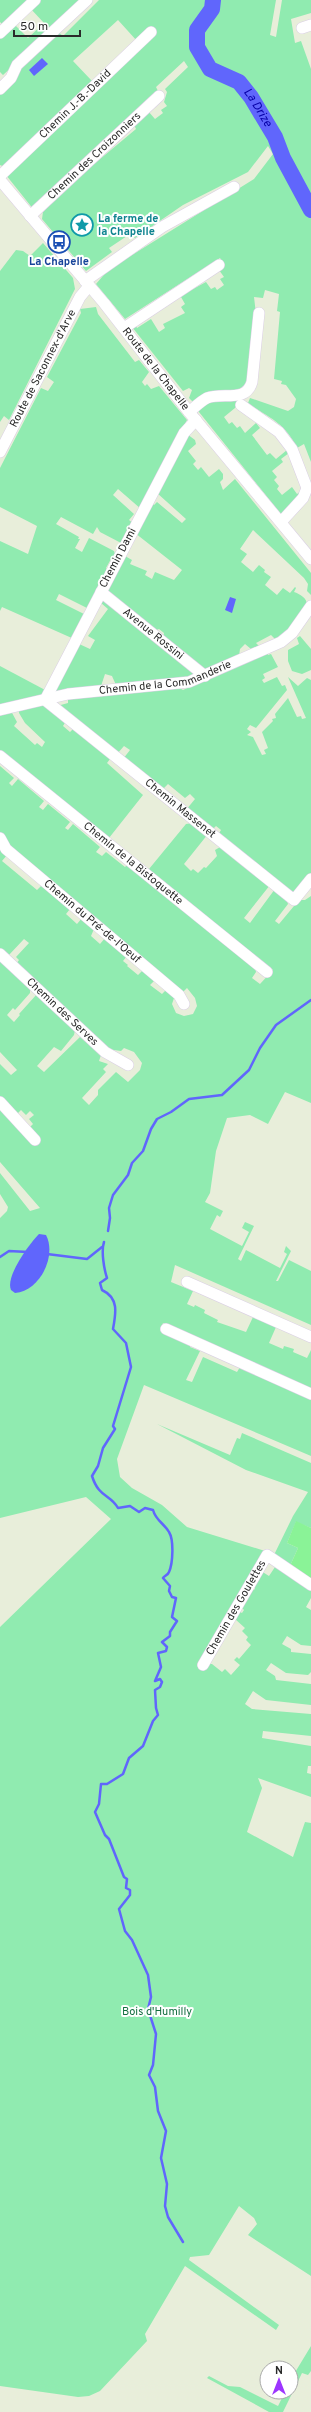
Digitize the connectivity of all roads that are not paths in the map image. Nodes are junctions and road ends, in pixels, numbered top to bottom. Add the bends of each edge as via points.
1 (35, 0) edge
2 (86, 0) edge
3 (151, 32) dead end
4 (0, 33) edge
5 (0, 89) edge
6 (159, 96) dead end
7 (0, 176) edge
8 (0, 180) edge
9 (234, 187) dead end
10 (30, 216) junction
11 (218, 265) dead end
12 (87, 283) junction
13 (259, 313) dead end
14 (124, 328) junction
15 (241, 405) dead end
16 (193, 416) junction
17 (0, 452) edge
18 (281, 522) junction
19 (311, 559) edge
20 (101, 592) junction
21 (311, 606) edge
22 (205, 676) junction
23 (45, 700) junction
24 (0, 710) edge
25 (0, 756) edge
26 (0, 838) edge
27 (311, 879) edge
28 (0, 954) edge
29 (267, 972) dead end
30 (184, 1004) dead end
31 (128, 1065) dead end
32 (0, 1102) edge
33 (35, 1140) dead end
34 (187, 1282) dead end
35 (166, 1329) dead end
36 (311, 1337) edge
37 (311, 1394) edge
38 (311, 1585) edge
39 (203, 1666) dead end

1 - 4 street
2 - 5 street via 17,65 11,78
3 - 7 street, Chemin J.-B.-David
6 - 10 street, Chemin des Croizonniers
8 - 10 street, Route de la Chapelle
9 - 12 street, Route de Saconnex-d'Arve via 162,227
10 - 12 street, Route de la Chapelle
11 - 14 street
12 - 14 street, Route de la Chapelle
12 - 17 street, Route de Saconnex-d'Arve
13 - 16 street, Chemin Dami via 252,382 248,390 241,394 206,398
14 - 16 street, Route de la Chapelle
15 - 18 street via 279,432 292,449 307,488 303,498
16 - 18 street, Route de la Chapelle
16 - 20 street, Chemin Dami
18 - 19 street, Route de la Chapelle
20 - 22 street, Avenue Rossini
20 - 23 street, Chemin Dami
21 - 22 street, Chemin de la Commanderie via 292,633 281,642
22 - 23 street, Chemin de la Commanderie via 182,683 76,693
23 - 24 street, Chemin de la Commanderie
23 - 27 street, Chemin Massenet via 294,900
25 - 29 street, Chemin de la Bistoquette
26 - 30 street, Chemin du Pré-de-l'Oeuf via 6,849 179,995
28 - 31 street, Chemin des Serves via 106,1052
32 - 33 street
34 - 36 street
35 - 37 street
38 - 39 street, Chemin des Goulettes via 267,1555

